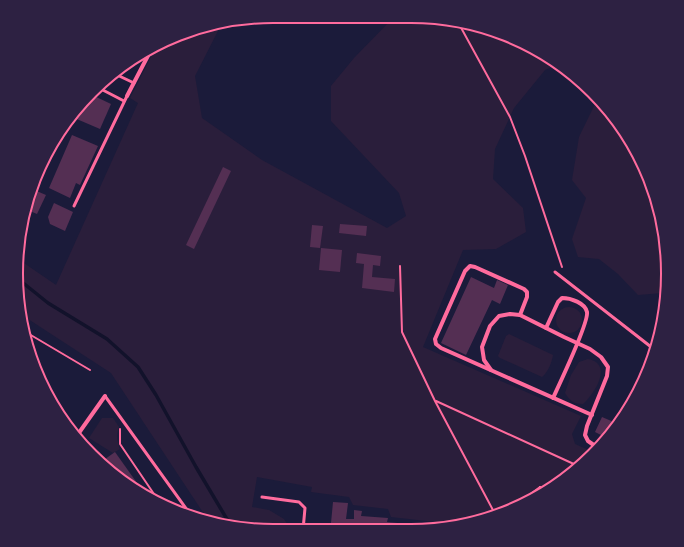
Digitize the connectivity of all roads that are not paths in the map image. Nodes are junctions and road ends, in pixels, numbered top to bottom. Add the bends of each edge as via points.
1 (147, 58) edge
2 (120, 76) edge
3 (134, 83) junction
4 (102, 90) edge
5 (127, 96) joint
6 (124, 101) junction
7 (74, 206) dead end
8 (555, 272) dead end
9 (520, 315) junction
10 (546, 328) junction
11 (577, 343) junction
12 (650, 346) edge
13 (491, 371) junction
14 (105, 396) joint
15 (553, 398) junction
16 (592, 415) junction
17 (80, 432) edge
18 (594, 445) edge
19 (262, 497) dead end
20 (186, 508) edge
21 (304, 524) edge

1 - 3 street
2 - 3 lane
3 - 5 street
4 - 6 lane
5 - 6 lane
6 - 7 lane
8 - 12 lane
9 - 10 street
9 - 13 street via 499,316 490,326 482,347 484,360
9 - 13 street via 527,297 524,289 475,267 470,266 465,271 435,339 436,344
10 - 11 street
10 - 11 street via 558,302 562,298 570,298 585,307 588,314
11 - 15 street
11 - 16 street via 601,357 608,367 608,376
13 - 15 street
14 - 17 street
14 - 20 lane
15 - 16 street
16 - 18 street via 586,426 585,435
19 - 21 lane via 299,502 305,508

